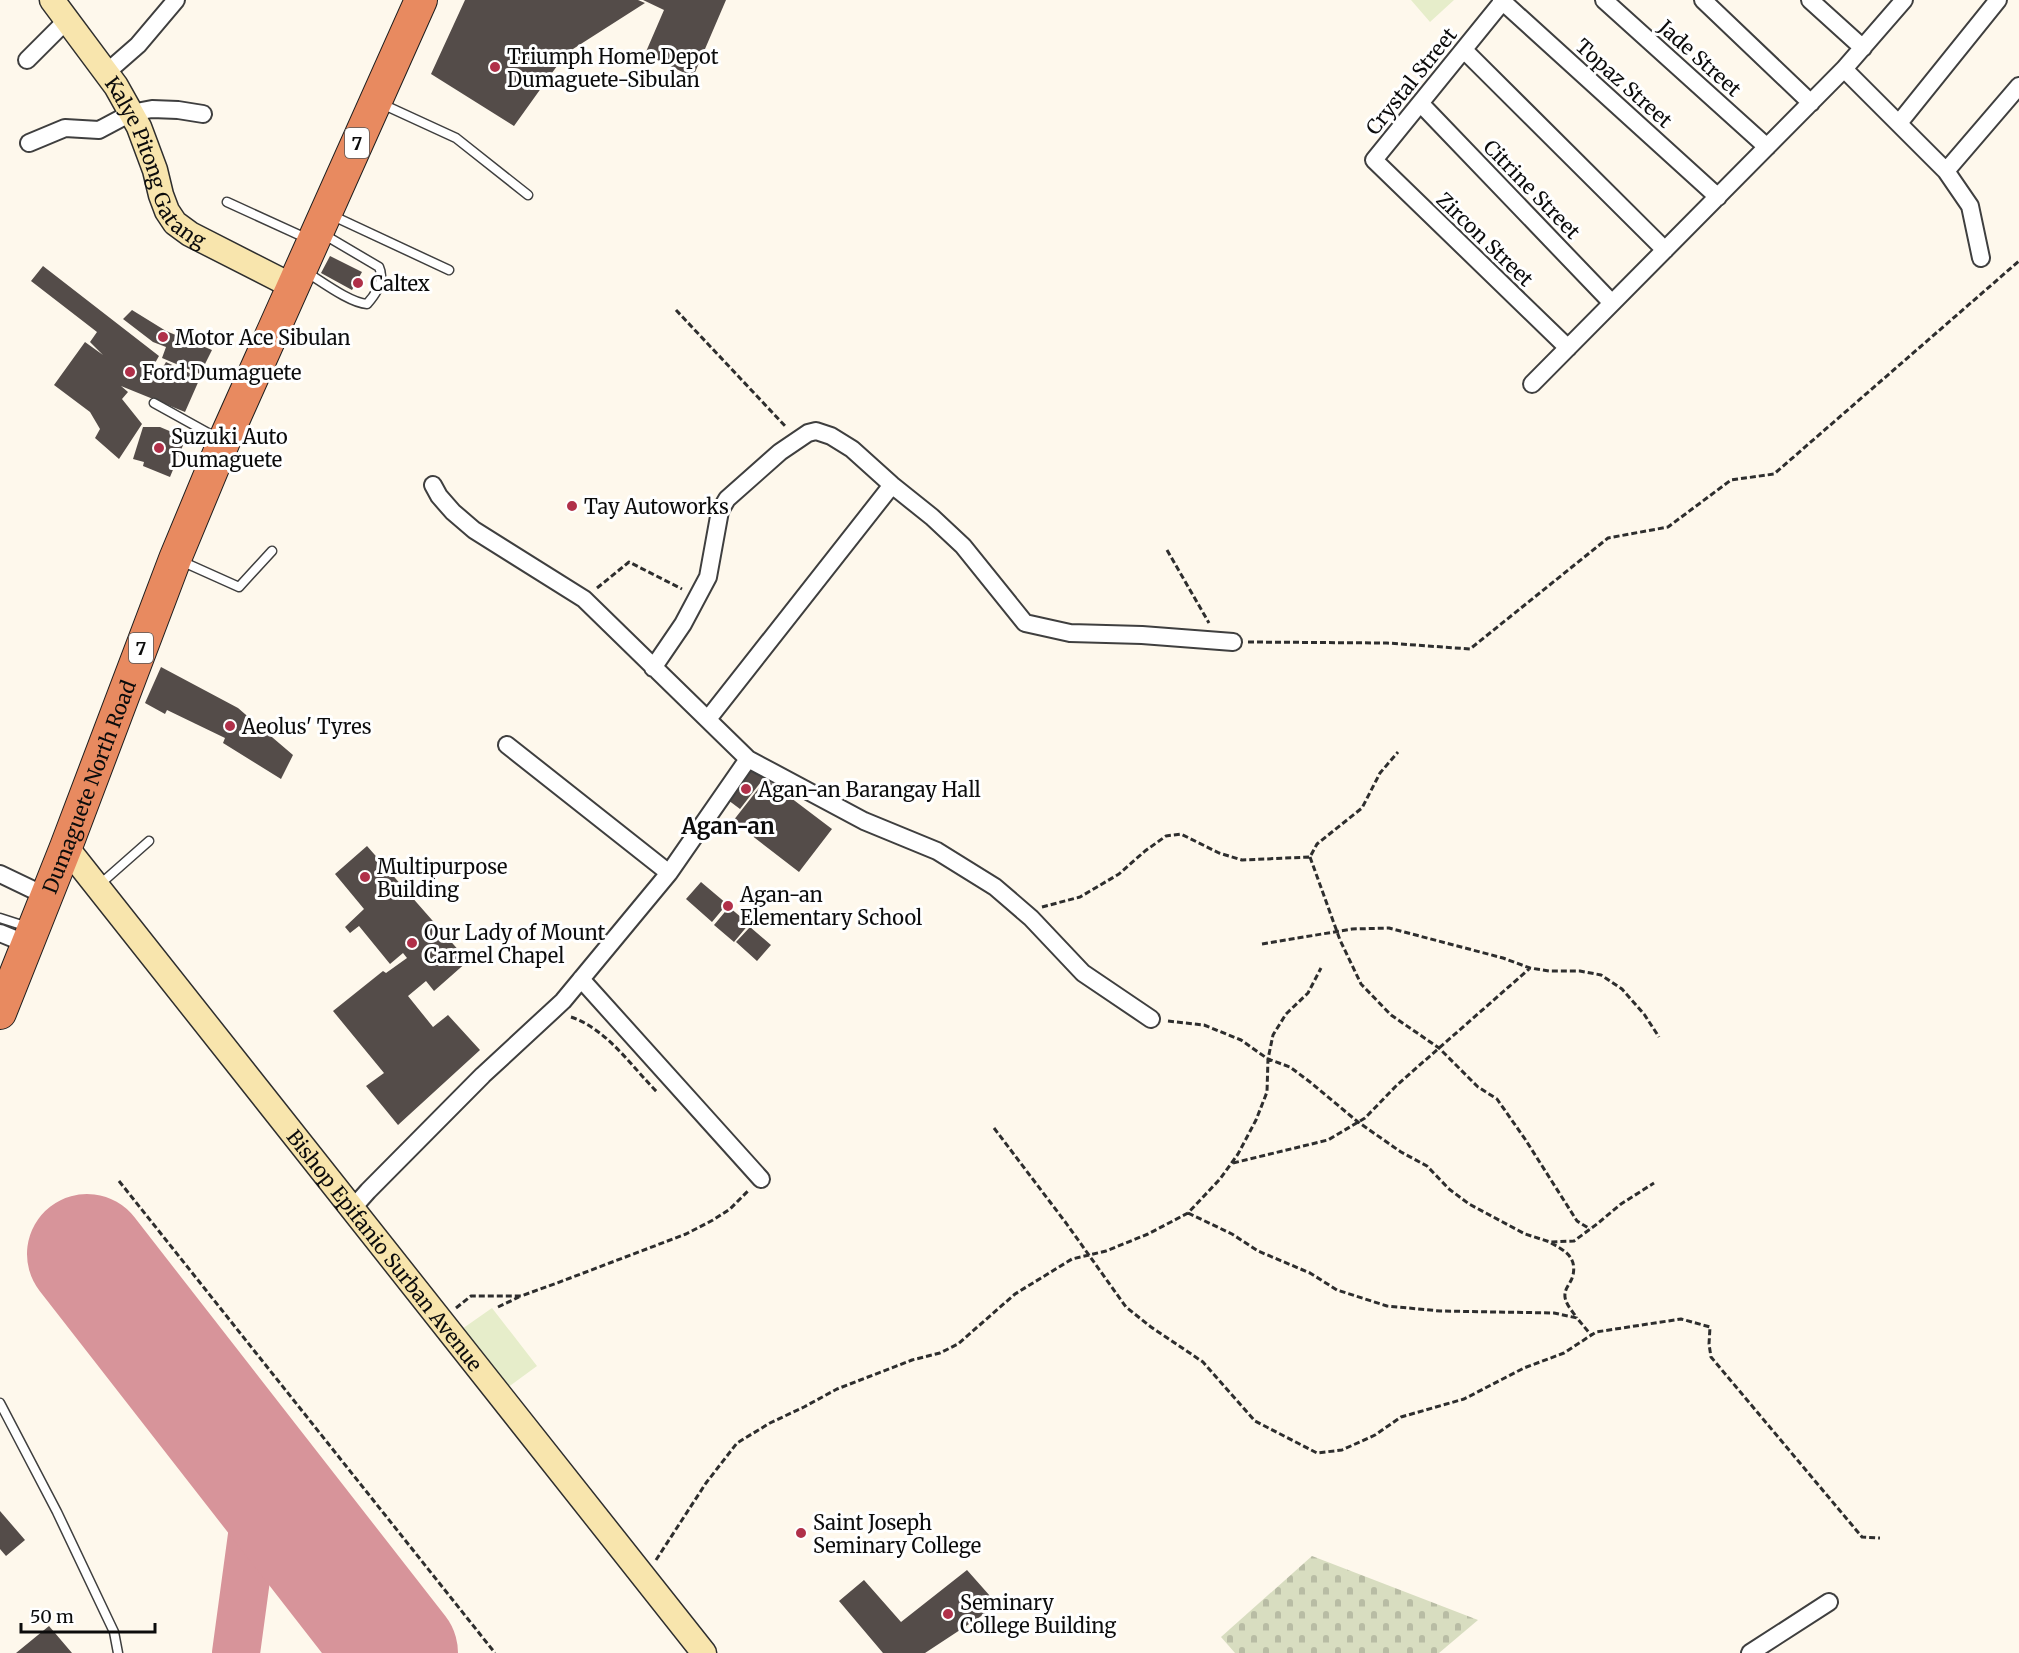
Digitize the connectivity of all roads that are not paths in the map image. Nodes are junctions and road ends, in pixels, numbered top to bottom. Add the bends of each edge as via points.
1 (52, 0) edge
2 (176, 0) edge
3 (421, 0) edge
4 (1604, 0) edge
5 (1703, 0) edge
6 (1810, 0) edge
7 (1904, 0) edge
8 (1998, 0) edge
9 (1502, 1) edge
10 (67, 20) junction
11 (1863, 48) junction
12 (1464, 50) junction
13 (27, 60) dead end
14 (1844, 69) junction
15 (106, 73) junction
16 (2019, 86) edge
17 (376, 101) junction
18 (1811, 103) junction
19 (1421, 104) junction
20 (131, 113) junction
21 (203, 114) dead end
22 (1899, 123) junction
23 (29, 143) dead end
24 (1767, 147) junction
25 (1374, 160) joint
26 (1946, 171) junction
27 (528, 195) dead end
28 (1718, 197) junction
29 (227, 201) dead end
30 (309, 248) junction
31 (1665, 250) junction
32 (1981, 258) dead end
33 (449, 270) dead end
34 (1612, 303) junction
35 (1568, 348) junction
36 (1532, 384) dead end
37 (154, 403) dead end
38 (224, 441) junction
39 (433, 485) dead end
40 (892, 485) junction
41 (272, 551) dead end
42 (175, 559) junction
43 (1233, 642) road end
44 (653, 668) junction
45 (708, 719) junction
46 (507, 745) dead end
47 (748, 759) junction
48 (149, 841) dead end
49 (66, 847) junction
50 (669, 873) junction
51 (0, 874) edge
52 (97, 886) junction
53 (46, 896) junction
54 (0, 918) edge
55 (20, 935) edge
56 (582, 980) junction
57 (0, 1013) edge
58 (1151, 1019) road end
59 (761, 1179) road end
60 (352, 1209) junction
61 (0, 1403) edge
62 (1829, 1602) dead end
63 (118, 1653) edge
64 (704, 1653) edge
65 (1750, 1653) edge

1 - 10 street, Kalye Pitong Gatang
2 - 15 street via 138,45
3 - 17 highway, Dumaguete North Road / 7
4 - 24 street, Jade Street
5 - 18 street
6 - 11 street
7 - 11 street
8 - 22 street
9 - 12 street, Crystal Street
9 - 28 street, Topaz Street
10 - 13 street
10 - 15 street, Kalye Pitong Gatang
11 - 14 street
12 - 19 street, Crystal Street
12 - 31 street
14 - 18 street
14 - 22 street
15 - 20 street, Kalye Pitong Gatang
16 - 26 street
17 - 27 lane via 456,138
17 - 30 highway, Dumaguete North Road / 7
18 - 24 street
19 - 25 street, Crystal Street
19 - 34 street, Citrine Street
20 - 21 street via 152,109
20 - 23 street via 99,130 65,128
20 - 30 street, Kalye Pitong Gatang via 155,170 167,212 175,223 190,234
22 - 26 street
24 - 28 street
25 - 35 street, Zircon Street
26 - 32 street via 1970,206
28 - 31 street
29 - 30 lane
30 - 30 lane via 379,267 382,277 367,304 360,303
30 - 33 lane
30 - 38 highway, Dumaguete North Road / 7
31 - 34 street
34 - 35 street
35 - 36 street
37 - 38 lane
38 - 42 highway, Dumaguete North Road / 7
39 - 44 street via 453,512 474,530 584,599
40 - 43 street via 963,546 1025,623 1070,633
40 - 44 street via 852,449 831,436 816,431 798,440 727,499 720,511 708,577
40 - 45 street
41 - 42 lane via 237,587
42 - 49 highway, Dumaguete North Road / 7
44 - 45 street
45 - 47 street
46 - 50 street
47 - 50 street
47 - 58 street via 864,821 937,851 995,886 1083,973
48 - 52 lane
49 - 52 street, Bishop Epifanio Surban Avenue
49 - 53 highway, Dumaguete North Road / 7
50 - 56 street
51 - 53 street
52 - 60 street, Bishop Epifanio Surban Avenue
53 - 55 highway, Dumaguete North Road / 7
54 - 55 lane
55 - 57 highway, Dumaguete North Road / 7
56 - 59 street
56 - 60 street
60 - 64 street, Bishop Epifanio Surban Avenue
61 - 63 lane via 114,1632
62 - 65 street

